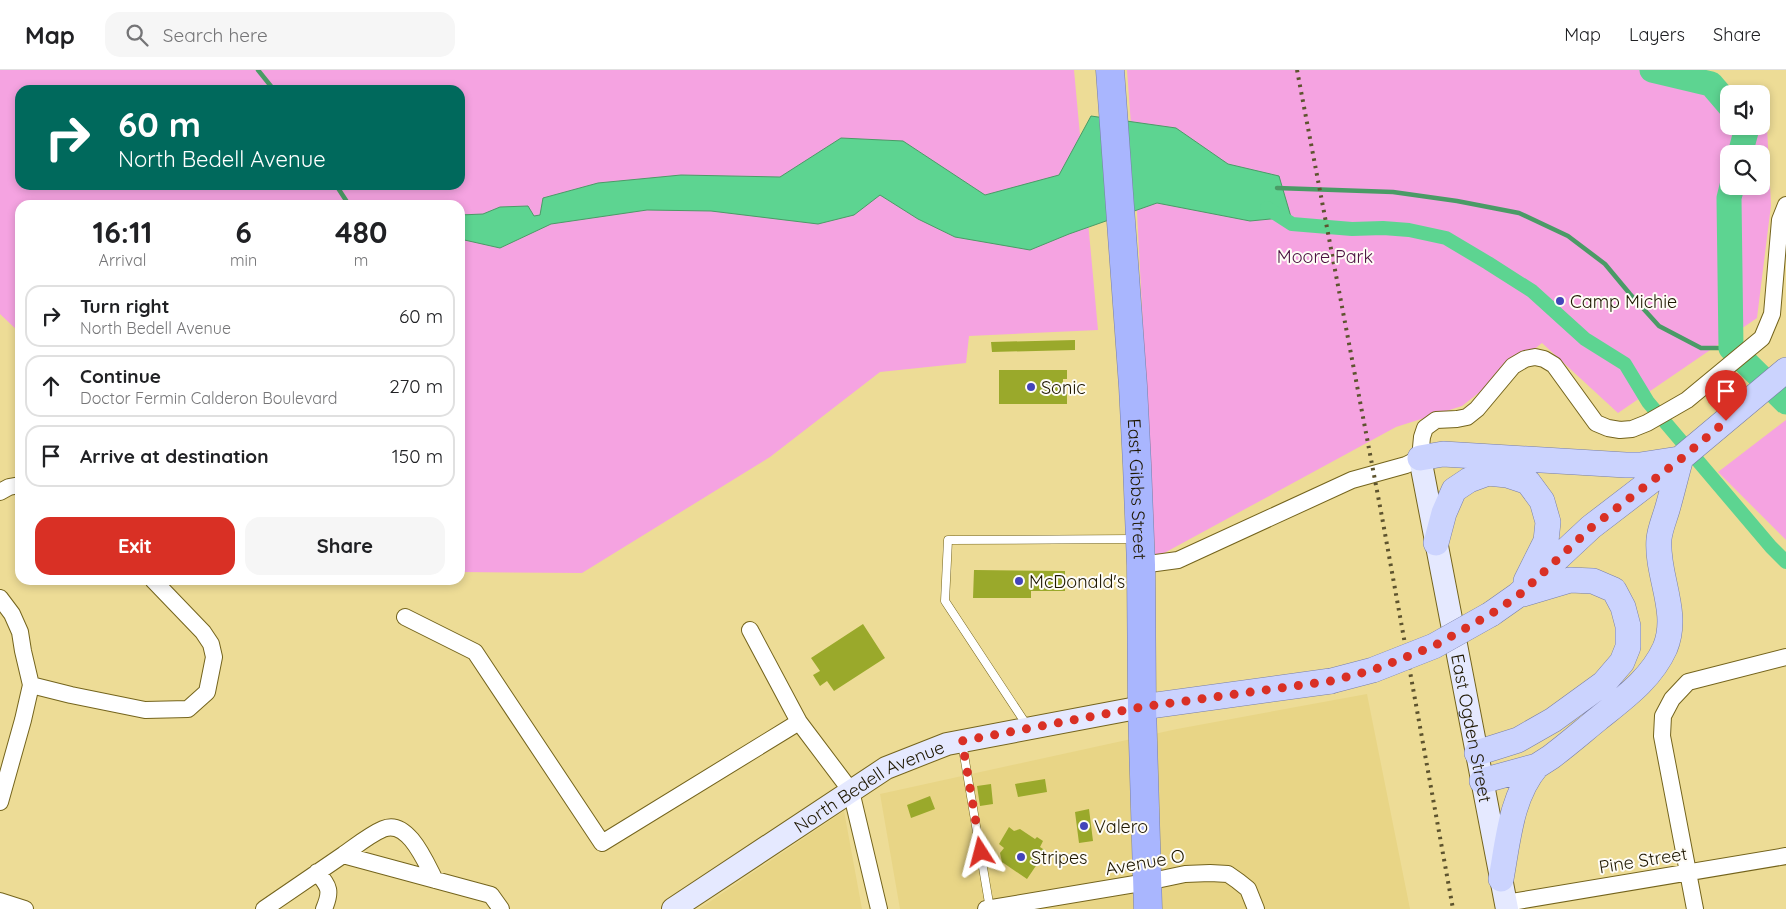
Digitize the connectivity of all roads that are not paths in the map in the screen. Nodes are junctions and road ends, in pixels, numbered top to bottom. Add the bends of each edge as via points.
1 (1110, 70) edge
2 (1786, 205) edge
3 (1786, 370) edge
4 (1420, 458) junction
5 (1682, 458) junction
6 (15, 486) edge
7 (0, 492) edge
8 (1436, 543) junction
9 (1141, 552) junction
10 (158, 585) edge
11 (1518, 596) junction
12 (0, 598) edge
13 (405, 617) dead end
14 (750, 630) dead end
15 (1786, 657) edge
16 (31, 684) junction
17 (1142, 707) junction
18 (799, 722) junction
19 (1029, 729) junction
20 (962, 741) junction
21 (1477, 753) junction
22 (1537, 766) junction
23 (1482, 781) junction
24 (851, 792) junction
25 (0, 802) edge
26 (343, 854) junction
27 (1786, 856) edge
28 (317, 872) junction
29 (1688, 873) junction
30 (1501, 879) junction
31 (435, 880) junction
32 (1147, 882) junction
33 (0, 901) edge
34 (1506, 906) edge
35 (25, 909) edge
36 (264, 909) edge
37 (324, 909) edge
38 (501, 909) edge
39 (674, 909) edge
40 (879, 909) edge
41 (986, 909) edge
42 (990, 909) edge
43 (1148, 909) edge
44 (1256, 909) edge
45 (1695, 909) edge

1 - 9 highway, East Gibbs Street via 1133,386
2 - 4 street via 1780,220 1772,314 1762,338 1687,400 1647,423 1620,430 1596,423 1554,365 1535,357 1525,359 1514,366 1467,417 1436,420 1426,428
3 - 5 main road
4 - 5 main road via 1451,454 1626,466
4 - 8 main road, East Ogden Street
4 - 9 street via 1352,480 1178,560
5 - 11 main road via 1592,527
5 - 22 main road via 1659,540 1670,612 1666,646 1643,682
6 - 7 street
8 - 11 main road via 1454,490 1488,473 1528,482 1542,501 1548,522 1546,541
8 - 21 main road, East Ogden Street
9 - 17 highway, East Gibbs Street
9 - 19 lane via 948,540 944,601
10 - 16 street via 211,644 214,657 207,692 188,708 146,710
11 - 17 main road, North Bedell Avenue, bridge via 1434,646 1373,670 1331,681
11 - 21 main road via 1570,580 1593,581 1614,590 1628,626 1628,647 1622,662 1604,683 1553,720 1518,740
12 - 16 street via 20,632
13 - 18 street via 475,652 602,843
14 - 18 street
15 - 29 street via 1688,682 1672,699 1663,716 1662,736
16 - 25 street
17 - 19 main road, North Bedell Avenue
17 - 32 highway, East Gibbs Street
18 - 24 street
19 - 20 main road, North Bedell Avenue
20 - 24 main road, North Bedell Avenue via 886,768
20 - 42 lane
21 - 23 main road, East Ogden Street
22 - 23 main road
22 - 30 main road via 1527,777 1516,803
23 - 30 main road, East Ogden Street
24 - 39 main road, North Bedell Avenue
24 - 40 street
26 - 28 street
26 - 31 street
26 - 31 street via 385,828 399,829 412,839
27 - 29 street, Pine Street
28 - 36 street
28 - 37 street via 329,888
29 - 34 street, Pine Street
29 - 45 street
30 - 34 main road, East Ogden Street
31 - 38 street via 491,895
32 - 42 street, Avenue O
32 - 43 highway, East Gibbs Street
32 - 44 street, Avenue O via 1185,874 1228,874 1248,889
33 - 35 street
41 - 42 street, Avenue O

